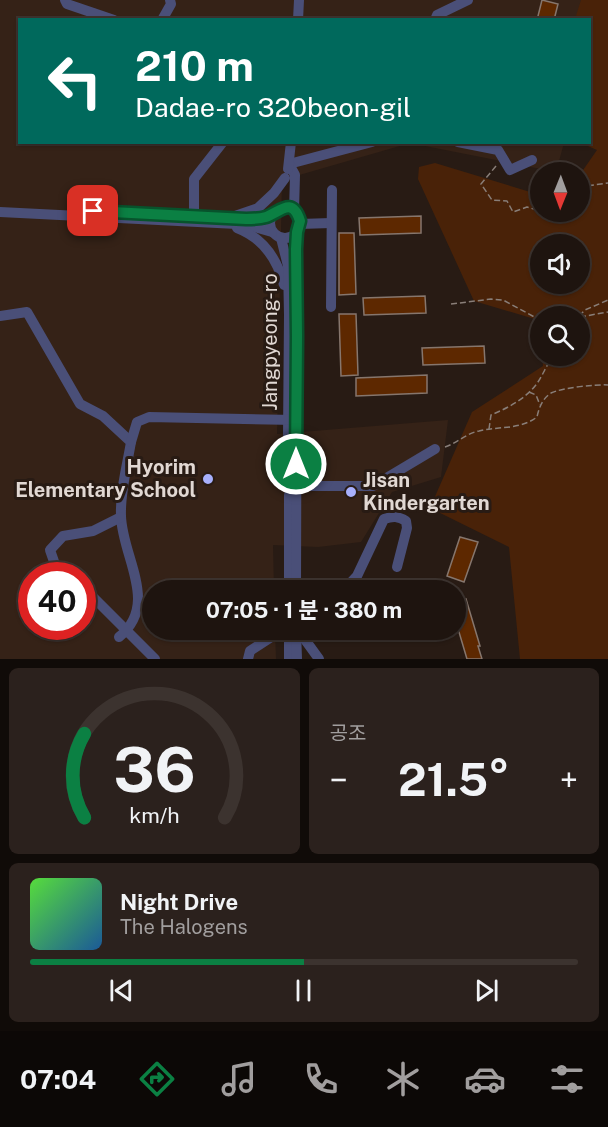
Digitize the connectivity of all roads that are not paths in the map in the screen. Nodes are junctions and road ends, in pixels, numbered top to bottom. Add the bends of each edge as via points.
1 (65, 0) edge
2 (170, 0) edge
3 (468, 0) edge
4 (302, 2) edge
5 (108, 18) edge
6 (163, 18) edge
7 (298, 18) edge
8 (436, 18) edge
9 (221, 144) edge
10 (291, 144) edge
11 (364, 144) edge
12 (468, 144) edge
13 (532, 160) dead end
14 (289, 164) junction
15 (285, 178) junction
16 (332, 190) dead end
17 (0, 205) edge
18 (294, 211) junction
19 (0, 212) edge
20 (274, 212) junction
21 (194, 217) junction
22 (228, 221) junction
23 (331, 223) junction
24 (298, 228) junction
25 (277, 235) junction
26 (289, 295) junction
27 (331, 307) dead end
28 (0, 316) edge
29 (292, 420) junction
30 (131, 442) junction
31 (435, 449) road end
32 (293, 486) junction
33 (121, 517) junction
34 (54, 562) edge
35 (397, 567) dead end
36 (289, 580) edge
37 (296, 580) edge
38 (354, 580) edge
39 (96, 600) edge
40 (128, 630) junction
41 (119, 637) dead end
42 (267, 640) edge
43 (289, 640) edge
44 (297, 640) edge
45 (305, 640) edge
46 (155, 659) edge
47 (248, 659) edge
48 (289, 659) edge
49 (297, 659) edge
50 (319, 659) edge

1 - 5 street
2 - 6 street
3 - 8 street
4 - 7 street
9 - 21 street via 194,179
10 - 14 street
11 - 14 street
12 - 13 street via 498,150 510,170
14 - 15 street
14 - 18 street via 295,175
15 - 20 street
15 - 22 street via 258,208
16 - 23 street
17 - 21 street
18 - 20 street via 282,208
18 - 24 street via 299,216
19 - 22 street
20 - 22 street
20 - 25 street via 269,222
21 - 22 street
22 - 25 street
22 - 26 street via 272,253
23 - 24 street
23 - 27 street
24 - 25 street via 291,237
24 - 29 street, Jangpyeong-ro
25 - 26 street, Jangpyeong-ro via 288,266
26 - 29 street, Jangpyeong-ro
28 - 30 street via 27,312 80,404 103,416
29 - 30 street via 149,417 137,422
29 - 32 street, Jangpyeong-ro
30 - 33 street
31 - 32 street via 373,486
32 - 36 street, Jangpyeong-ro
32 - 37 street, Jangpyeong-ro
33 - 34 street via 93,531 63,536 50,550
33 - 40 street via 140,605
35 - 38 street via 407,528 406,521 392,517 384,519
39 - 40 street
40 - 41 street
40 - 46 street
42 - 47 street via 250,651
43 - 48 street
44 - 49 street
45 - 50 street

